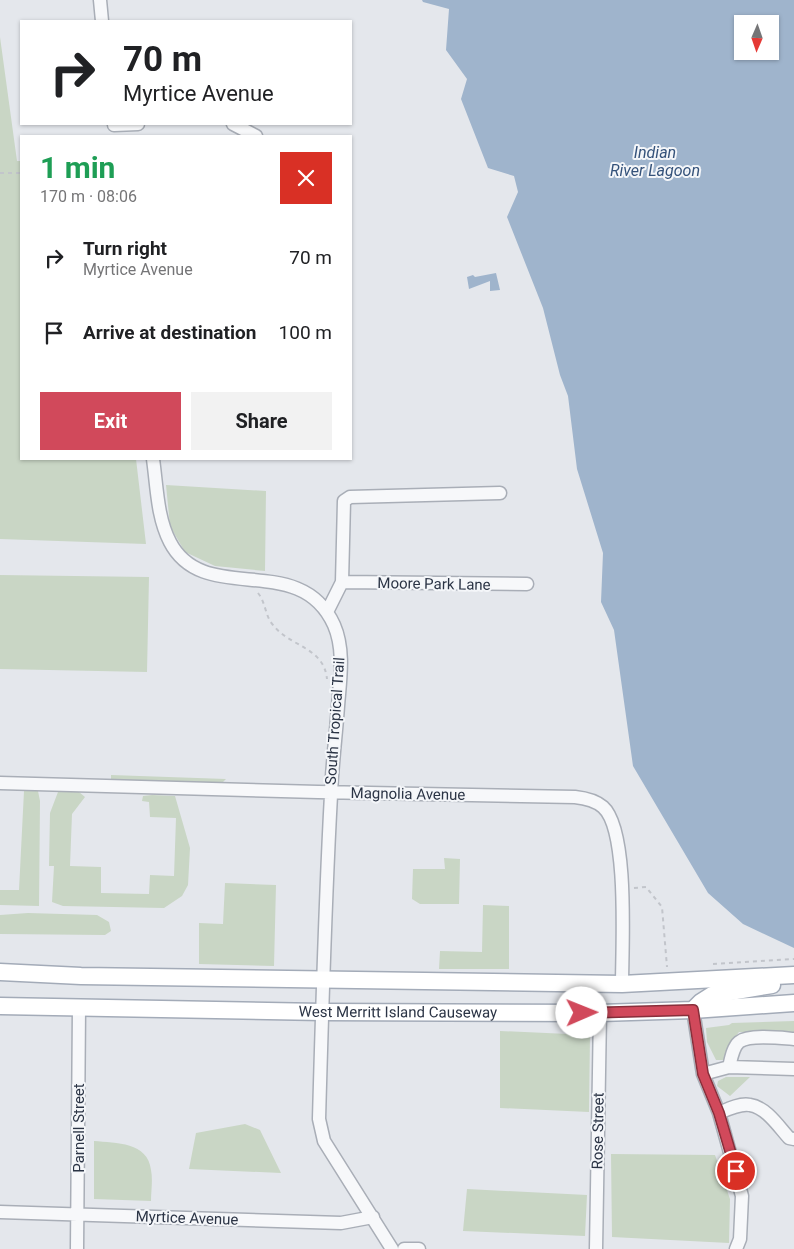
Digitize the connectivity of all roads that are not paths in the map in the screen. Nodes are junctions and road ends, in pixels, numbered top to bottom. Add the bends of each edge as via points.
1 (100, 0) edge
2 (102, 20) edge
3 (235, 125) edge
4 (254, 135) edge
5 (154, 460) edge
6 (500, 493) dead end
7 (342, 582) junction
8 (527, 584) dead end
9 (327, 612) junction
10 (0, 783) edge
11 (331, 792) junction
12 (0, 972) edge
13 (794, 975) edge
14 (322, 980) junction
15 (794, 981) edge
16 (622, 984) junction
17 (794, 1003) edge
18 (0, 1006) edge
19 (80, 1008) junction
20 (693, 1010) junction
21 (322, 1012) junction
22 (600, 1013) junction
23 (794, 1039) edge
24 (729, 1067) junction
25 (794, 1069) edge
26 (703, 1074) junction
27 (719, 1113) junction
28 (794, 1139) edge
29 (0, 1212) edge
30 (78, 1214) junction
31 (373, 1217) junction
32 (77, 1249) edge
33 (392, 1249) edge
34 (404, 1249) edge
35 (419, 1249) edge
36 (596, 1249) edge
37 (736, 1249) edge

1 - 2 street
3 - 4 street
5 - 9 street, South Tropical Trail via 161,522 179,557 196,570 220,577 274,581 296,587
6 - 7 street via 350,496 344,501
7 - 8 street, Moore Park Lane
7 - 9 street
9 - 11 street, South Tropical Trail via 340,644 341,669
10 - 11 street, Magnolia Avenue
11 - 14 street, South Tropical Trail
11 - 16 street, Magnolia Avenue via 575,797 589,799 604,807 614,826 619,849
12 - 14 main road, West Merritt Island Causeway
13 - 16 main road, West Merritt Island Causeway
14 - 16 main road, West Merritt Island Causeway
14 - 21 street, South Tropical Trail
15 - 20 main road via 712,995
17 - 20 main road, West Merritt Island Causeway
18 - 19 main road, West Merritt Island Causeway
19 - 21 main road, West Merritt Island Causeway
19 - 30 street, Parnell Street
20 - 22 main road, West Merritt Island Causeway
20 - 26 street
21 - 22 main road, West Merritt Island Causeway
21 - 31 street, South Tropical Trail via 319,1119 324,1140
22 - 36 street, Rose Street
23 - 24 street via 748,1038 734,1049
24 - 25 street
24 - 26 street
26 - 27 street
27 - 28 street via 739,1105 750,1105 760,1109 789,1138
27 - 37 street via 742,1196 740,1239
29 - 30 street, Myrtice Avenue
30 - 31 street, Myrtice Avenue via 341,1224
30 - 32 street, Parnell Street
31 - 33 street, South Tropical Trail
34 - 35 street

